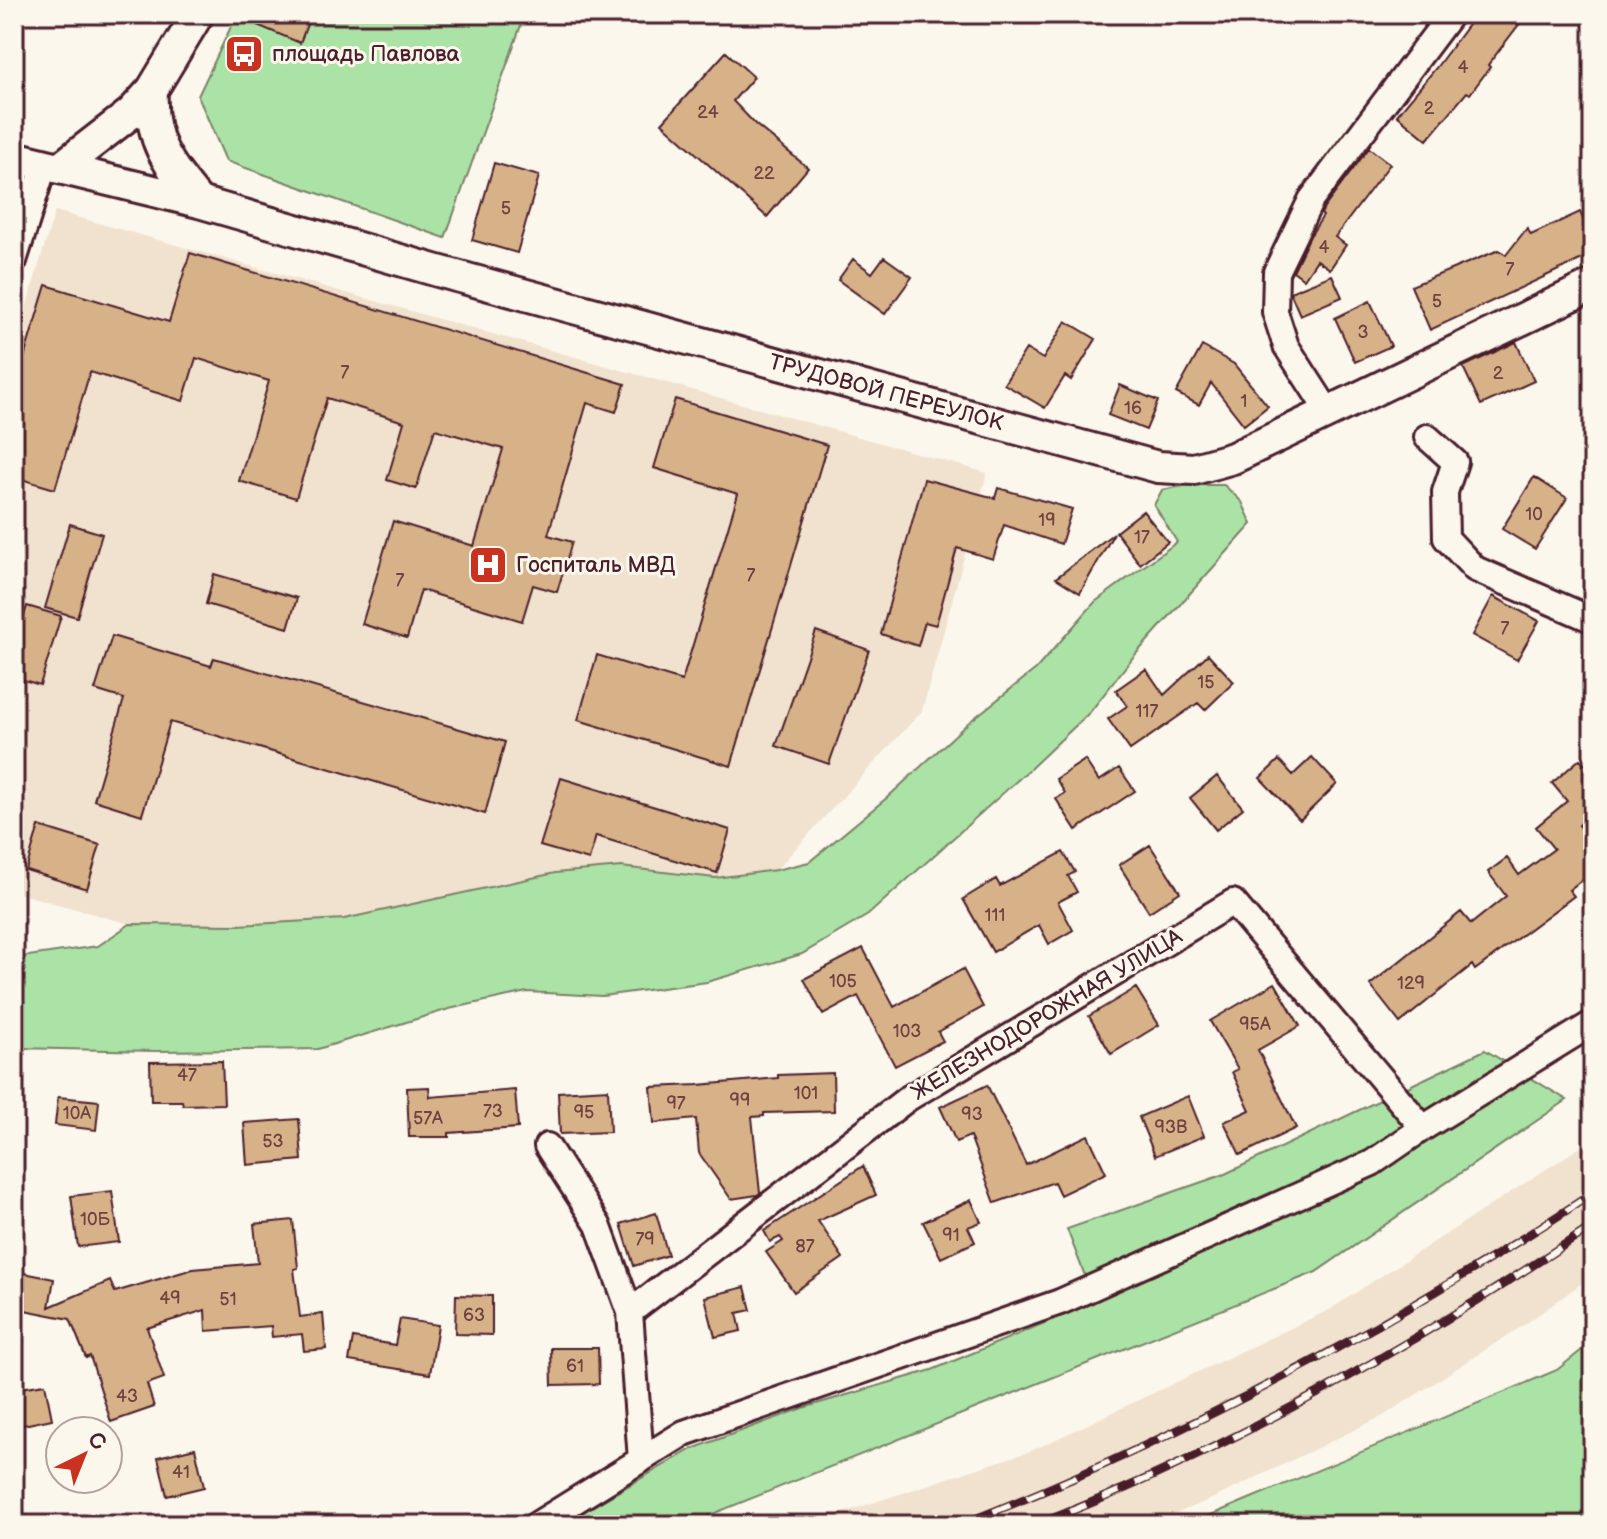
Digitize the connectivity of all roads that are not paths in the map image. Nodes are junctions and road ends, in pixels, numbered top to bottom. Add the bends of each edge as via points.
1 (198, 14) edge
2 (1451, 14) edge
3 (152, 90) junction
4 (14, 157) edge
5 (52, 167) junction
6 (199, 202) junction
7 (14, 261) edge
8 (1593, 285) edge
9 (1329, 413) junction
10 (1427, 437) dead end
11 (1593, 620) edge
12 (1593, 1023) edge
13 (1423, 1128) junction
14 (547, 1146) dead end
15 (630, 1312) junction
16 (641, 1460) junction
17 (536, 1525) edge

1 - 3 street
2 - 9 street via 1311,200 1276,272 1275,312 1286,346
3 - 5 street via 131,113
3 - 6 street via 150,116 157,142
4 - 5 street
5 - 6 street
5 - 7 street
6 - 9 street, ТРУДОВОЙ ПЕРЕУЛОК via 1158,467 1194,469 1233,458
8 - 9 street, ТРУДОВОЙ ПЕРЕУЛОК
10 - 11 street via 1455,462 1445,492 1446,538 1475,569
12 - 13 street
13 - 15 street, ЖЕЛЕЗНОДОРОЖНАЯ УЛИЦА via 1233,902 907,1099
13 - 16 street via 1372,1163 1060,1302 684,1433
14 - 15 street via 598,1225
15 - 16 street
16 - 17 street

